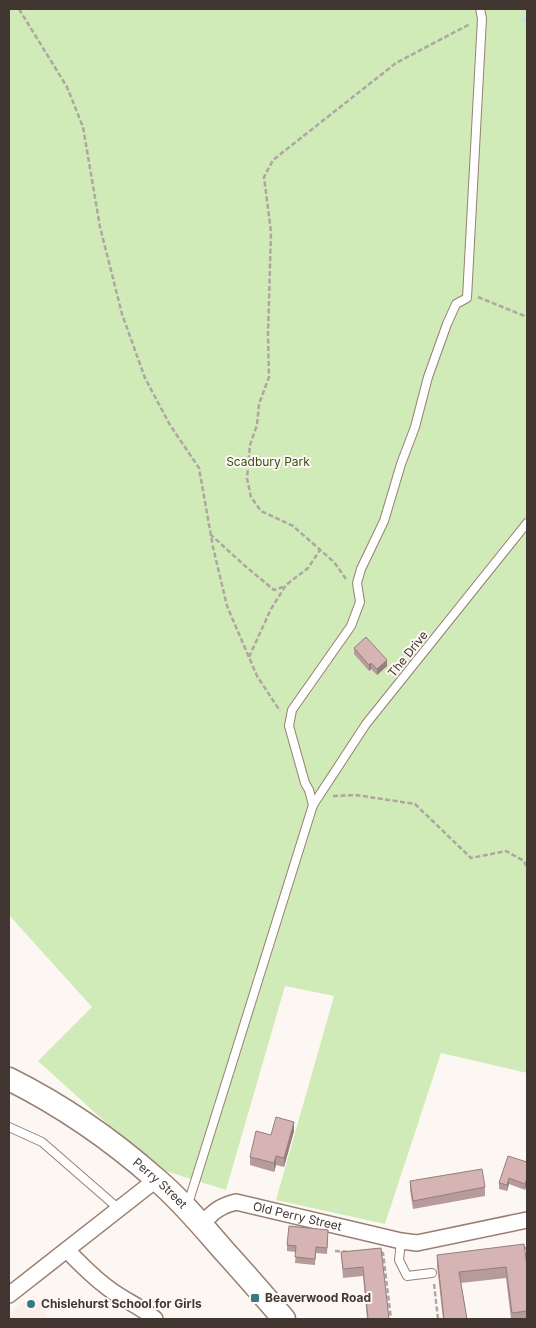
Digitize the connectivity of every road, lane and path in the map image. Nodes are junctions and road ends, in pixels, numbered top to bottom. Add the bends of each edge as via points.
1 (19, 9) edge
2 (480, 9) edge
3 (482, 18) junction
4 (468, 292) junction
5 (527, 317) edge
6 (527, 523) edge
7 (210, 534) junction
8 (320, 550) junction
9 (284, 587) junction
10 (360, 602) junction
11 (248, 656) junction
12 (289, 726) junction
13 (315, 802) junction
14 (527, 868) edge
15 (9, 1079) edge
16 (9, 1127) edge
17 (157, 1179) junction
18 (119, 1209) junction
19 (186, 1209) junction
20 (527, 1220) edge
21 (202, 1225) junction
22 (400, 1241) junction
23 (67, 1250) junction
24 (516, 1250) edge
25 (335, 1251) dead end
26 (354, 1252) edge
27 (374, 1253) edge
28 (527, 1258) edge
29 (432, 1273) joint
30 (9, 1295) edge
31 (155, 1319) edge
32 (284, 1319) edge
33 (390, 1319) edge
34 (438, 1319) edge

1 - 7 path via 67,87 83,127 100,227 122,314 145,378 198,468
2 - 3 lane
3 - 4 lane
3 - 8 path via 396,63 273,160 264,177 271,232 269,377 259,404 247,478 252,497 261,511 293,526
4 - 5 path
4 - 10 lane via 467,298 456,304 447,324 384,521 361,569 357,583
6 - 13 lane, The Drive via 366,724
7 - 9 path via 274,590
7 - 11 path via 227,606
8 - 9 path via 308,568
8 - 10 path via 334,562
9 - 11 path
10 - 12 lane via 351,626 292,710
11 - 12 path
12 - 13 lane via 304,783
13 - 14 path via 337,795 356,795 415,804 472,858 506,851 524,861
13 - 19 lane, The Drive
15 - 17 main road, Perry Street via 74,1117
16 - 18 lane via 42,1142
17 - 18 street
17 - 19 main road, Perry Street
18 - 23 street
19 - 21 main road, Perry Street
20 - 22 street, Old Perry Street via 432,1241
21 - 22 street, Old Perry Street via 222,1206 236,1202
21 - 32 main road, Perry Street
22 - 29 lane via 399,1260 407,1276
23 - 30 street
23 - 31 street via 86,1271
24 - 28 path via 526,1248
25 - 26 path
27 - 33 path via 383,1253
29 - 34 path

